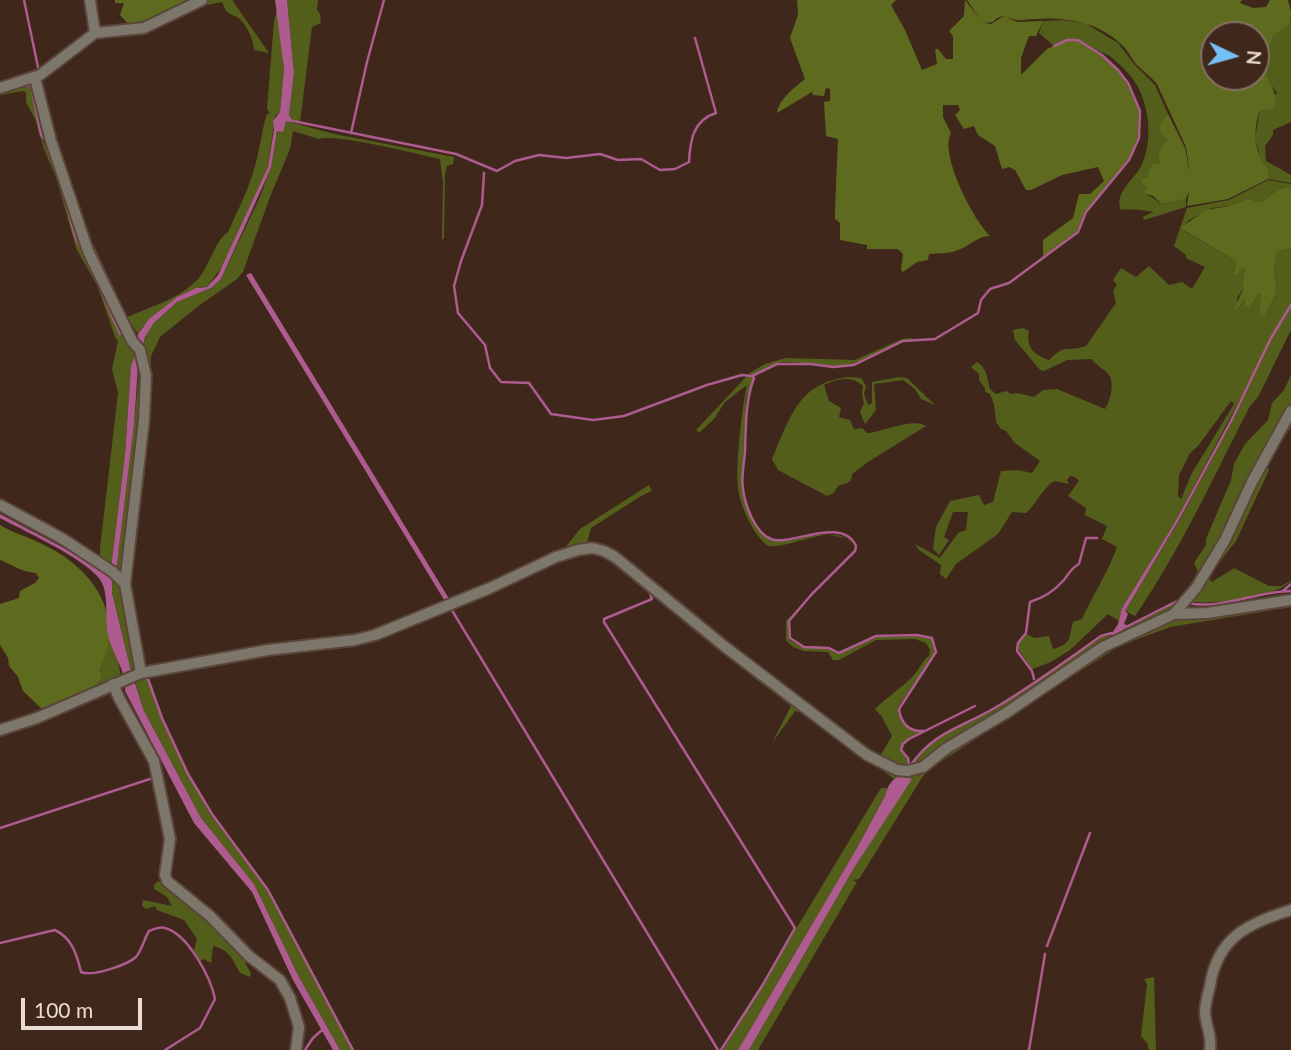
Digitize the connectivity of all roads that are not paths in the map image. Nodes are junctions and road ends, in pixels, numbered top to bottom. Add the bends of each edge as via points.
1 (90, 0) edge
2 (202, 0) edge
3 (95, 33) junction
4 (35, 78) junction
5 (0, 88) edge
6 (1291, 411) edge
7 (0, 505) edge
8 (125, 584) junction
9 (1291, 600) edge
10 (1174, 614) junction
11 (140, 674) junction
12 (113, 684) junction
13 (0, 730) edge
14 (1291, 910) edge
15 (296, 1050) edge
16 (1210, 1050) edge

1 - 3 street
2 - 3 street via 144,28
3 - 4 street
4 - 5 street
4 - 8 street via 88,251 140,350 146,376
6 - 10 street via 1225,540
7 - 8 street via 63,539
8 - 11 street
9 - 10 street
10 - 11 street via 1103,647 923,767 908,771 867,755 615,557 592,548 556,557 375,635
11 - 12 street
12 - 13 street
12 - 15 street via 154,761 171,847 167,881 279,980 299,1027
14 - 16 street via 1247,926 1231,938 1214,966 1205,1013

